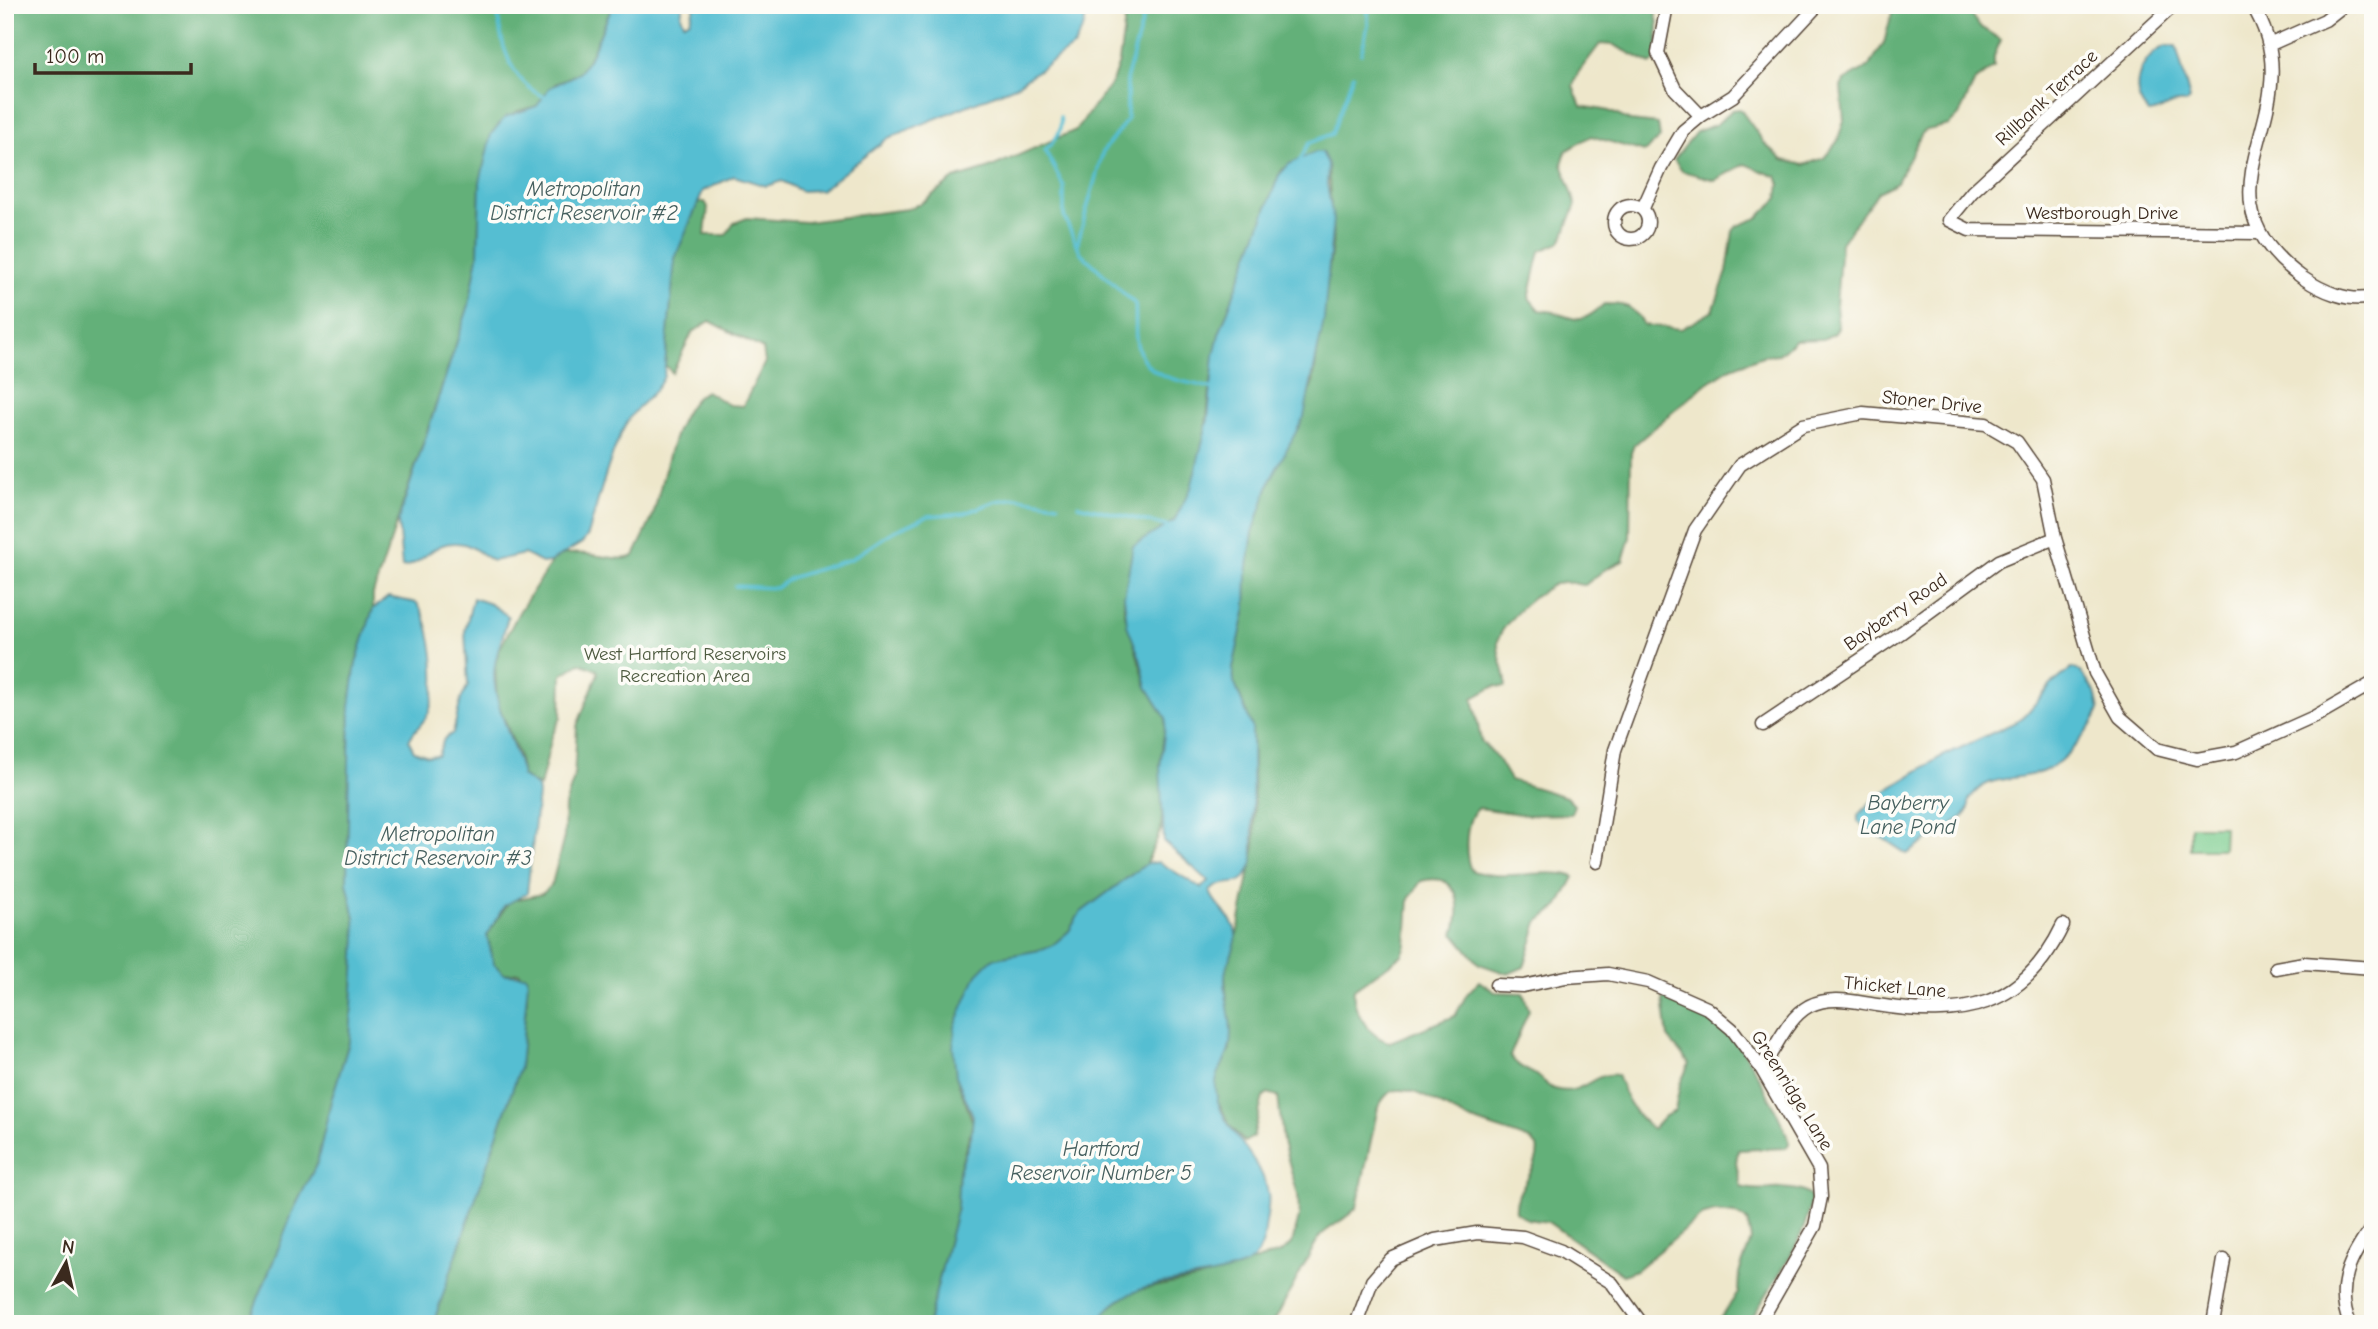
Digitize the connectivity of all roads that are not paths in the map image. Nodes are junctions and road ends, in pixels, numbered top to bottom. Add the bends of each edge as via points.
1 (1668, 5) edge
2 (1818, 5) edge
3 (2174, 5) edge
4 (2252, 5) edge
5 (2344, 5) edge
6 (2271, 44) junction
7 (1701, 116) junction
8 (1643, 208) dead end
9 (1950, 220) joint
10 (2258, 233) junction
11 (2373, 297) edge
12 (2055, 538) junction
13 (2373, 683) edge
14 (1763, 725) dead end
15 (1597, 862) dead end
16 (2063, 925) dead end
17 (2276, 968) dead end
18 (2373, 968) edge
19 (1496, 985) dead end
20 (1760, 1068) junction
21 (2373, 1226) edge
22 (2224, 1260) dead end
23 (1356, 1324) edge
24 (1642, 1324) edge
25 (1759, 1324) edge
26 (2213, 1324) edge
27 (2350, 1324) edge

1 - 7 street via 1658,53 1675,89
2 - 7 street via 1744,85
3 - 9 street, Rillbank Terrace via 1972,192
4 - 6 street
5 - 6 street via 2325,20
6 - 10 street via 2270,99 2249,180 2251,216
7 - 8 street via 1683,131
9 - 10 street, Westborough Drive via 1969,230
10 - 11 street via 2309,282 2332,294
12 - 13 street, Stoner Drive via 2095,673 2120,717 2157,749 2197,759 2236,752 2314,717
12 - 14 street, Bayberry Road via 1999,561
12 - 15 street, Stoner Drive via 2043,479 2017,442 1986,424 1863,413 1803,425 1740,465 1695,530 1615,750
16 - 20 street, Thicket Lane via 2031,976 1999,998 1938,1012 1844,1000 1817,1002 1797,1014
17 - 18 street via 2304,963
19 - 20 street, Greenridge Lane via 1523,986 1608,974 1648,982 1707,1008 1732,1029
20 - 25 street, Greenridge Lane via 1819,1169 1822,1197 1815,1226
21 - 27 street via 2346,1270 2344,1295
22 - 26 street
23 - 24 street via 1372,1281 1391,1259 1435,1240 1477,1233 1523,1237 1561,1251 1612,1283

